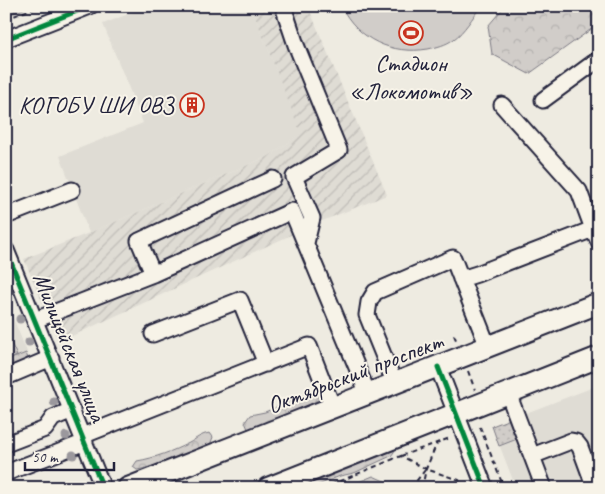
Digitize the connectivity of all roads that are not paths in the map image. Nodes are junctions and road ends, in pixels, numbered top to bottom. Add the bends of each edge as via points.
1 (90, 6) edge
2 (283, 6) edge
3 (6, 39) edge
4 (599, 60) edge
5 (543, 100) dead end
6 (502, 106) dead end
7 (273, 179) dead end
8 (72, 190) dead end
9 (592, 205) edge
10 (6, 216) edge
11 (596, 235) edge
12 (306, 243) junction
13 (6, 250) edge
14 (153, 274) junction
15 (461, 279) junction
16 (599, 303) edge
17 (35, 320) junction
18 (153, 334) dead end
19 (488, 347) junction
20 (599, 357) edge
21 (51, 358) junction
22 (266, 364) junction
23 (438, 367) junction
24 (6, 377) edge
25 (395, 384) junction
26 (508, 393) junction
27 (368, 394) junction
28 (333, 408) junction
29 (72, 410) junction
30 (456, 413) junction
31 (84, 439) junction
32 (6, 444) edge
33 (532, 456) junction
34 (6, 473) edge
35 (595, 482) edge
36 (103, 488) edge
37 (128, 488) edge
38 (268, 488) edge
39 (485, 488) edge
40 (544, 488) edge

1 - 3 street
2 - 12 street via 339,150 294,178 312,218
4 - 5 street
6 - 9 street
7 - 14 street via 139,241
8 - 10 street
9 - 11 street
11 - 15 street
12 - 14 street via 292,211
12 - 27 street
13 - 17 street, Милицейская улица
14 - 17 street
15 - 19 street
15 - 25 street via 453,258 376,292 369,302 367,315
16 - 19 main road, Октябрьский проспект
17 - 21 street, Милицейская улица
18 - 22 street via 240,300
19 - 23 main road, Октябрьский проспект via 461,352
20 - 26 main road
21 - 24 street
21 - 29 street, Милицейская улица
22 - 28 street via 309,346
22 - 31 street
23 - 25 main road, Октябрьский проспект
23 - 30 street
25 - 27 main road, Октябрьский проспект
26 - 30 main road
26 - 33 street
27 - 28 main road, Октябрьский проспект
28 - 37 main road, Октябрьский проспект
29 - 31 street, Милицейская улица
29 - 32 street via 53,418 44,429
30 - 38 main road
30 - 39 street
31 - 34 street
31 - 36 street, Милицейская улица
33 - 35 street via 576,442
33 - 40 street

